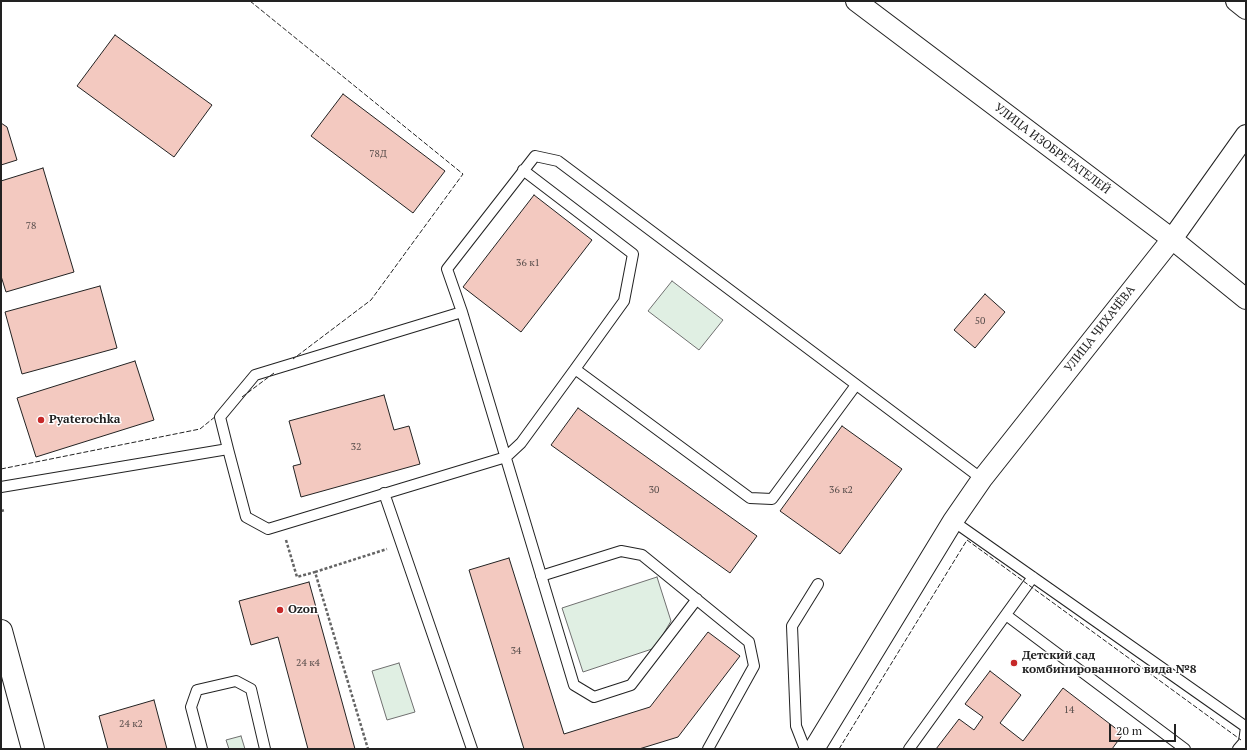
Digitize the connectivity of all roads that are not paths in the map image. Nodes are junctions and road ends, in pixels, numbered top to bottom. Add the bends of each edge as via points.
1 (856, 1) edge
2 (1236, 1) edge
3 (1246, 9) edge
4 (1246, 135) edge
5 (523, 170) junction
6 (1172, 239) junction
7 (1246, 298) edge
8 (462, 312) junction
9 (575, 369) junction
10 (856, 385) junction
11 (228, 449) junction
12 (506, 457) junction
13 (982, 479) junction
14 (1, 486) edge
15 (384, 493) junction
16 (953, 521) junction
17 (541, 576) junction
18 (1033, 577) junction
19 (818, 584) dead end
20 (696, 599) junction
21 (1006, 615) junction
22 (1, 631) edge
23 (33, 749) edge
24 (202, 749) edge
25 (265, 749) edge
26 (472, 749) edge
27 (708, 749) edge
28 (805, 749) edge
29 (814, 749) edge
30 (909, 749) edge
31 (1185, 749) edge
32 (1238, 749) edge

1 - 6 street, УЛИЦА ИЗОБРЕТАТЕЛЕЙ
2 - 3 street
4 - 6 street, УЛИЦА ЧИХАЧЁВА
5 - 8 lane via 447,269
5 - 9 lane via 633,254 624,301
5 - 10 lane via 535,156 558,161
6 - 7 street, УЛИЦА ИЗОБРЕТАТЕЛЕЙ
6 - 13 street, УЛИЦА ЧИХАЧЁВА
8 - 11 lane via 255,374 220,417
8 - 12 lane
9 - 10 lane via 750,498 772,499
9 - 12 lane via 521,443
10 - 13 lane
11 - 14 lane
11 - 15 lane via 246,517 268,529
12 - 15 lane
12 - 17 lane
13 - 16 street, УЛИЦА ЧИХАЧЁВА
15 - 26 lane
16 - 18 lane
16 - 29 street, УЛИЦА ЧИХАЧЁВА
17 - 20 lane via 621,551 642,555
17 - 20 lane via 574,685 594,697 630,685
18 - 21 lane
18 - 32 lane via 1246,727 1244,742
19 - 28 lane via 792,626 796,726
20 - 27 lane via 749,642 754,666
21 - 30 lane
21 - 31 lane
22 - 23 main road
24 - 25 lane via 191,707 197,690 236,681 251,689

